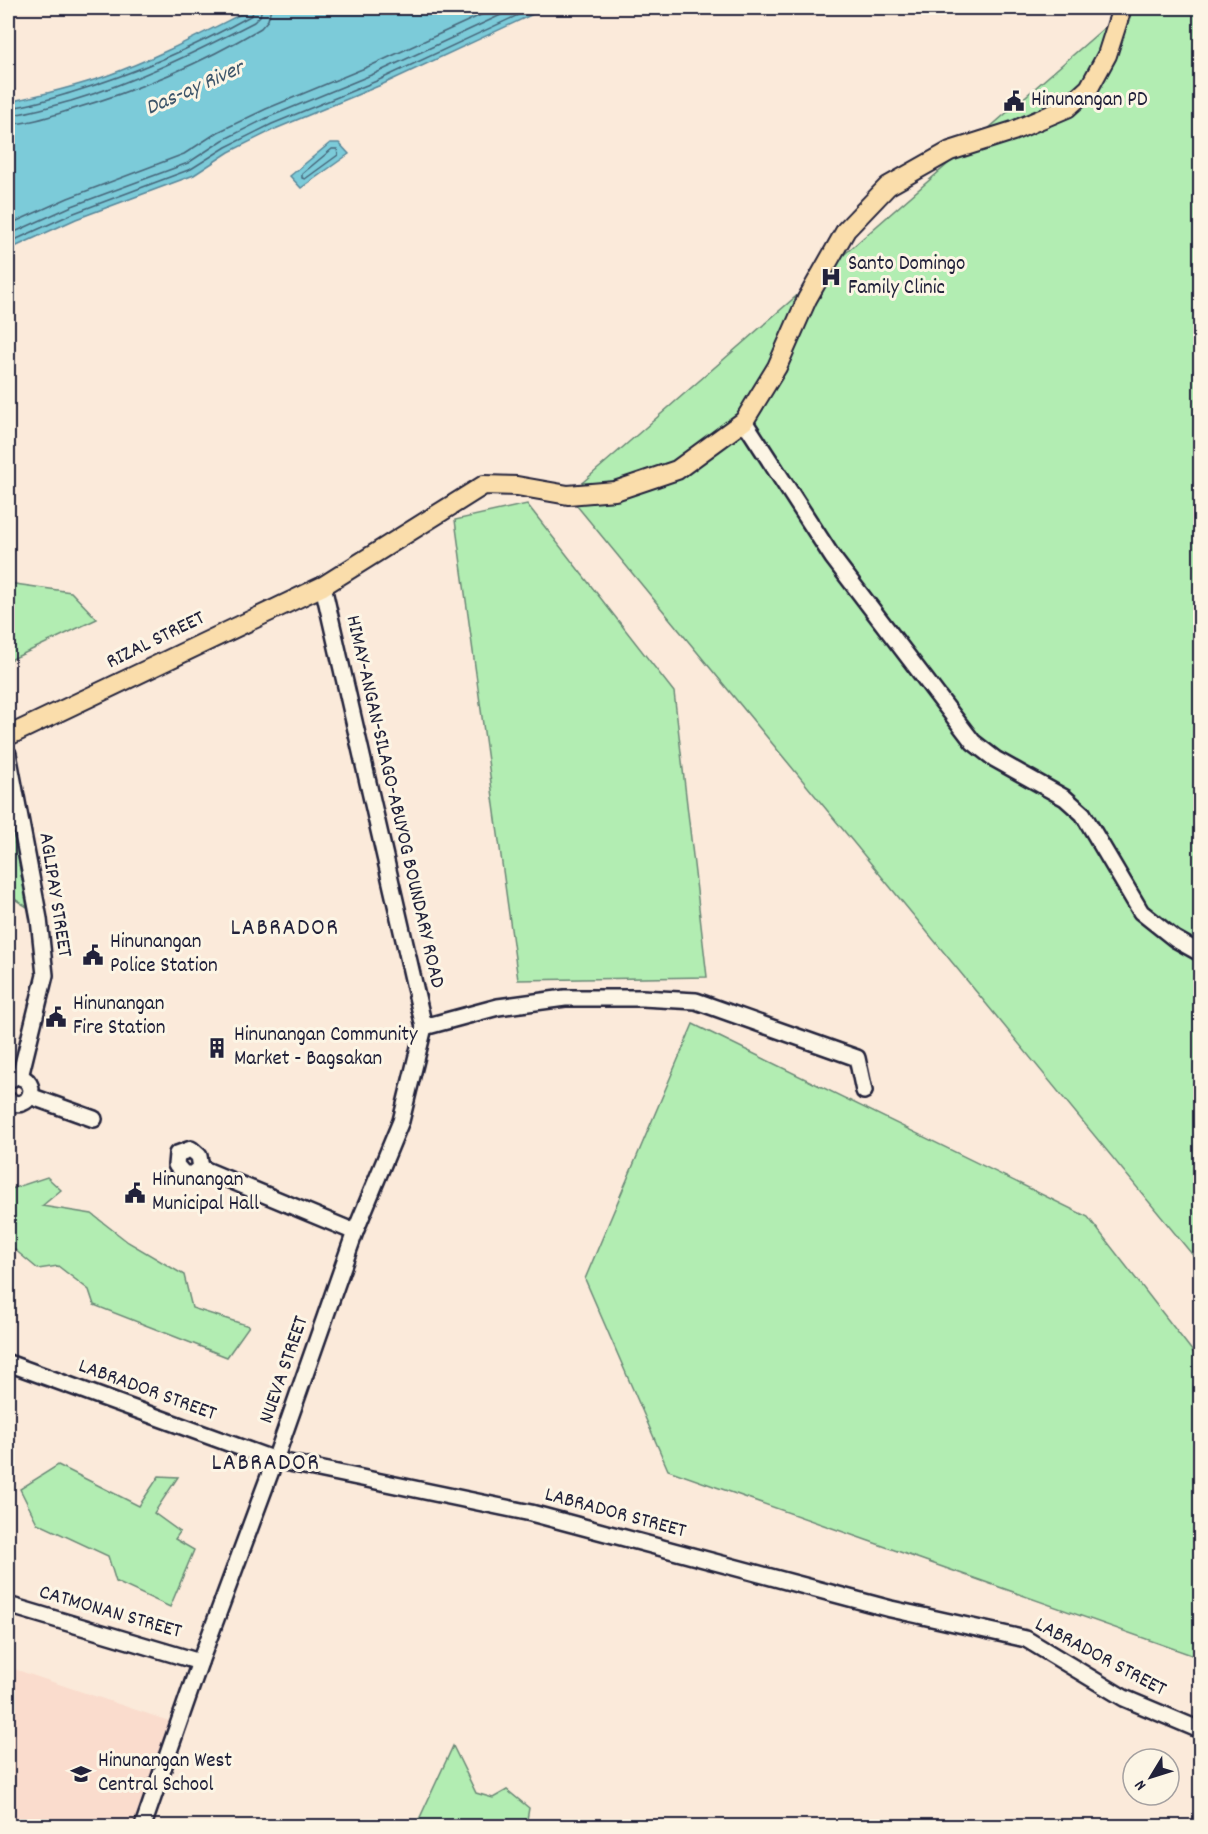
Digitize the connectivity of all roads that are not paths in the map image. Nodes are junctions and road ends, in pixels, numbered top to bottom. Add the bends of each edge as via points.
1 (1122, 8) edge
2 (744, 421) junction
3 (323, 586) junction
4 (8, 736) edge
5 (8, 754) edge
6 (1200, 953) edge
7 (424, 1027) junction
8 (14, 1078) edge
9 (864, 1091) dead end
10 (30, 1096) junction
11 (9, 1105) edge
12 (94, 1119) dead end
13 (201, 1167) dead end
14 (355, 1232) junction
15 (8, 1363) edge
16 (275, 1460) junction
17 (8, 1605) edge
18 (200, 1662) junction
19 (1200, 1730) edge
20 (143, 1827) edge

1 - 2 main road via 1107,55 1089,88 1067,108 950,151 888,186 846,230 807,299 777,367
2 - 3 main road, RIZAL STREET via 677,470 615,491 568,495 484,485
2 - 6 street via 833,558 973,742 995,759 1065,798 1083,814 1141,912
3 - 4 main road, RIZAL STREET
3 - 7 street, HIMAY-ANGAN-SILAGO-ABUYOG BOUNDARY ROAD
5 - 8 street, AGLIPAY STREET via 39,919 45,975
7 - 9 street via 498,1007 565,998 696,1001 857,1058
7 - 14 street, NUEVA STREET via 401,1121
8 - 10 street via 28,1082
10 - 11 street via 25,1102
10 - 12 street
13 - 14 street
14 - 16 street, NUEVA STREET
15 - 16 street, LABRADOR STREET
16 - 18 street, NUEVA STREET
16 - 19 street, LABRADOR STREET via 531,1514 891,1609 1026,1640 1124,1698
17 - 18 street, CATMONAN STREET
18 - 20 street, NUEVA STREET

